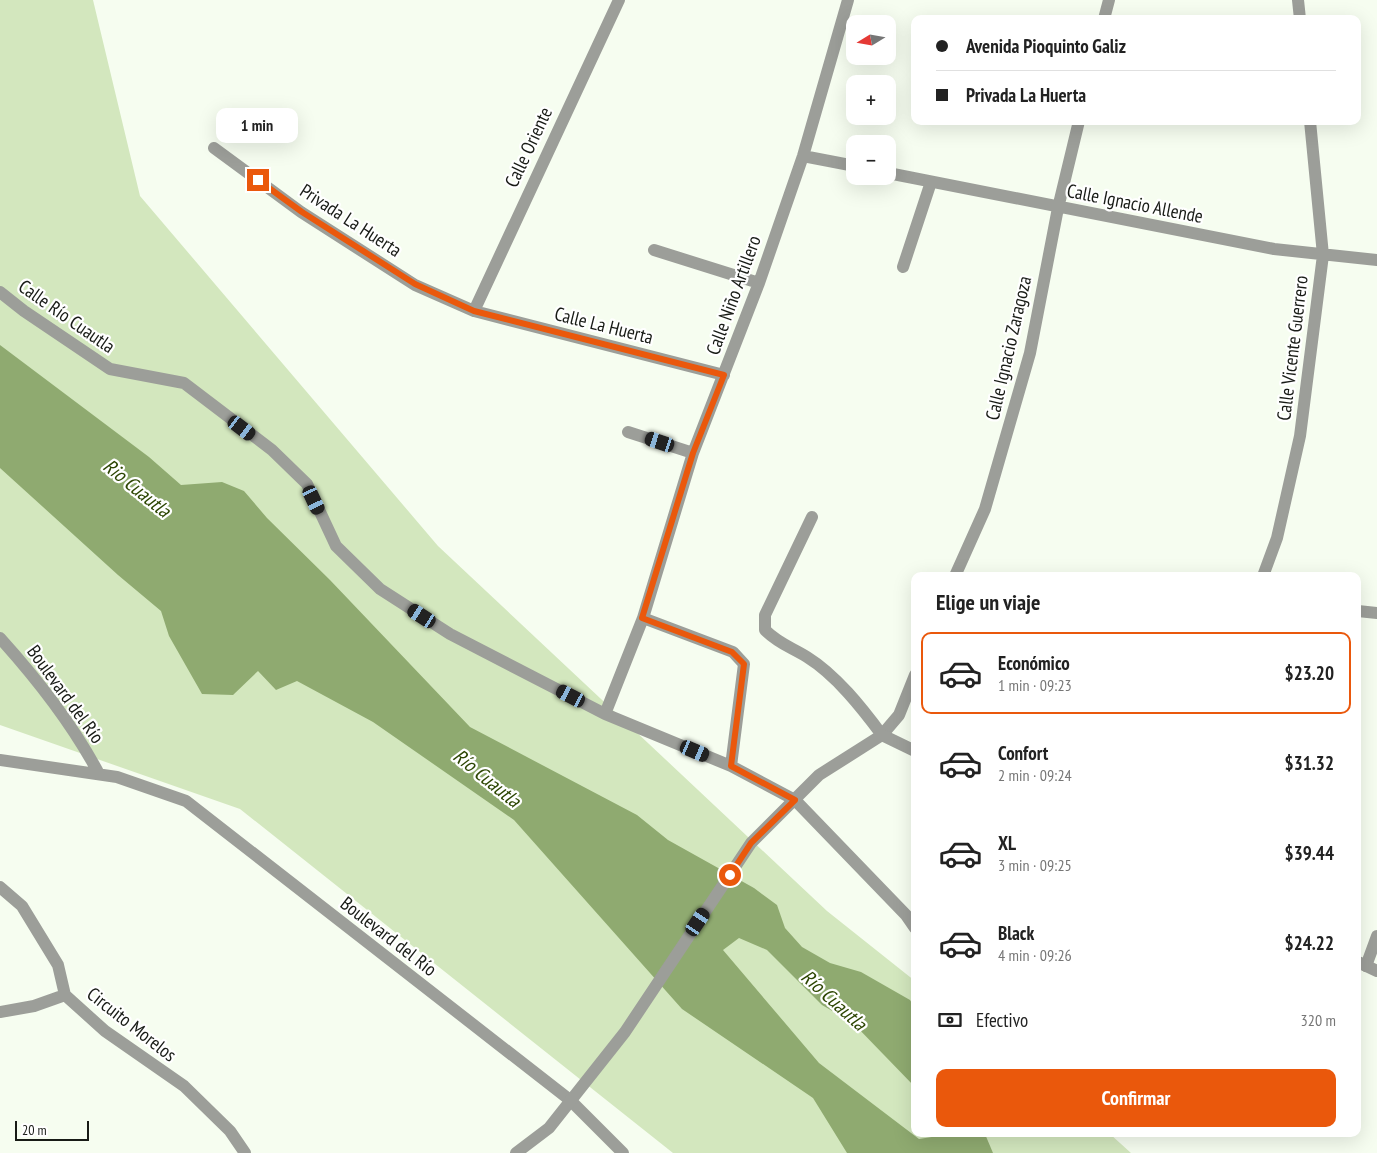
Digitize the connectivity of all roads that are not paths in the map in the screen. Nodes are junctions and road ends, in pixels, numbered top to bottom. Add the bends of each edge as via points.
1 (619, 0) edge
2 (848, 0) edge
3 (1109, 0) edge
4 (1298, 0) edge
5 (1105, 15) edge
6 (1300, 15) edge
7 (1078, 125) edge
8 (1310, 125) edge
9 (214, 148) dead end
10 (803, 156) junction
11 (846, 164) edge
12 (896, 175) edge
13 (931, 182) junction
14 (1058, 208) junction
15 (654, 250) dead end
16 (1323, 255) junction
17 (1377, 260) edge
18 (903, 267) dead end
19 (759, 283) junction
20 (0, 292) edge
21 (474, 311) junction
22 (724, 375) junction
23 (628, 432) dead end
24 (693, 453) junction
25 (812, 517) dead end
26 (956, 572) edge
27 (1264, 572) edge
28 (1361, 611) edge
29 (1377, 613) edge
30 (642, 618) junction
31 (0, 638) edge
32 (911, 684) edge
33 (605, 714) junction
34 (882, 735) junction
35 (911, 749) edge
36 (0, 760) edge
37 (731, 766) junction
38 (99, 774) junction
39 (795, 800) junction
40 (0, 887) edge
41 (911, 923) edge
42 (1377, 936) edge
43 (1367, 966) edge
44 (65, 995) junction
45 (0, 1012) edge
46 (570, 1100) junction
47 (244, 1153) edge
48 (516, 1153) edge
49 (623, 1153) edge

1 - 21 street, Calle Oriente
2 - 10 street, Calle Niño Artillero
3 - 5 street
4 - 6 street
7 - 14 street, Calle Ignacio Zaragoza
8 - 16 street, Calle Vicente Guerrero
9 - 21 street, Privada La Huerta via 302,212 415,284
10 - 11 street
10 - 19 street, Calle Niño Artillero
12 - 13 street, Calle Ignacio Allende
13 - 14 street, Calle Ignacio Allende
13 - 18 street
14 - 16 street, Calle Ignacio Allende
14 - 26 street, Calle Ignacio Zaragoza via 1030,353 985,509
15 - 19 street
16 - 17 street, Calle Ignacio Allende
16 - 27 street, Calle Vicente Guerrero via 1300,436 1277,538
19 - 22 street, Calle Niño Artillero
20 - 33 street, Calle Río Cuautla via 110,369 184,383 272,450 307,484 336,546 380,589 450,634
21 - 22 street, Calle La Huerta
22 - 24 street, Calle Niño Artillero
23 - 24 street
24 - 30 street, Calle Niño Artillero
25 - 34 street via 765,615 765,630 777,642 808,657 856,700
28 - 29 street
30 - 33 street, Calle Niño Artillero
30 - 37 street via 732,652 744,664
31 - 38 street, Boulevard del Río via 80,737
32 - 34 street via 899,715
33 - 37 street
34 - 35 street
34 - 39 street via 819,775
36 - 38 street, Boulevard del Río
37 - 39 street
38 - 46 street, Boulevard del Río via 186,801
39 - 41 street
39 - 46 street via 751,843 625,1032
40 - 44 street, Circuito Morelos via 22,906 53,956
42 - 43 street
44 - 45 street via 34,1006
44 - 47 street, Circuito Morelos via 105,1031 184,1086 230,1131
46 - 48 street via 549,1128
46 - 49 street, Boulevard del Río

